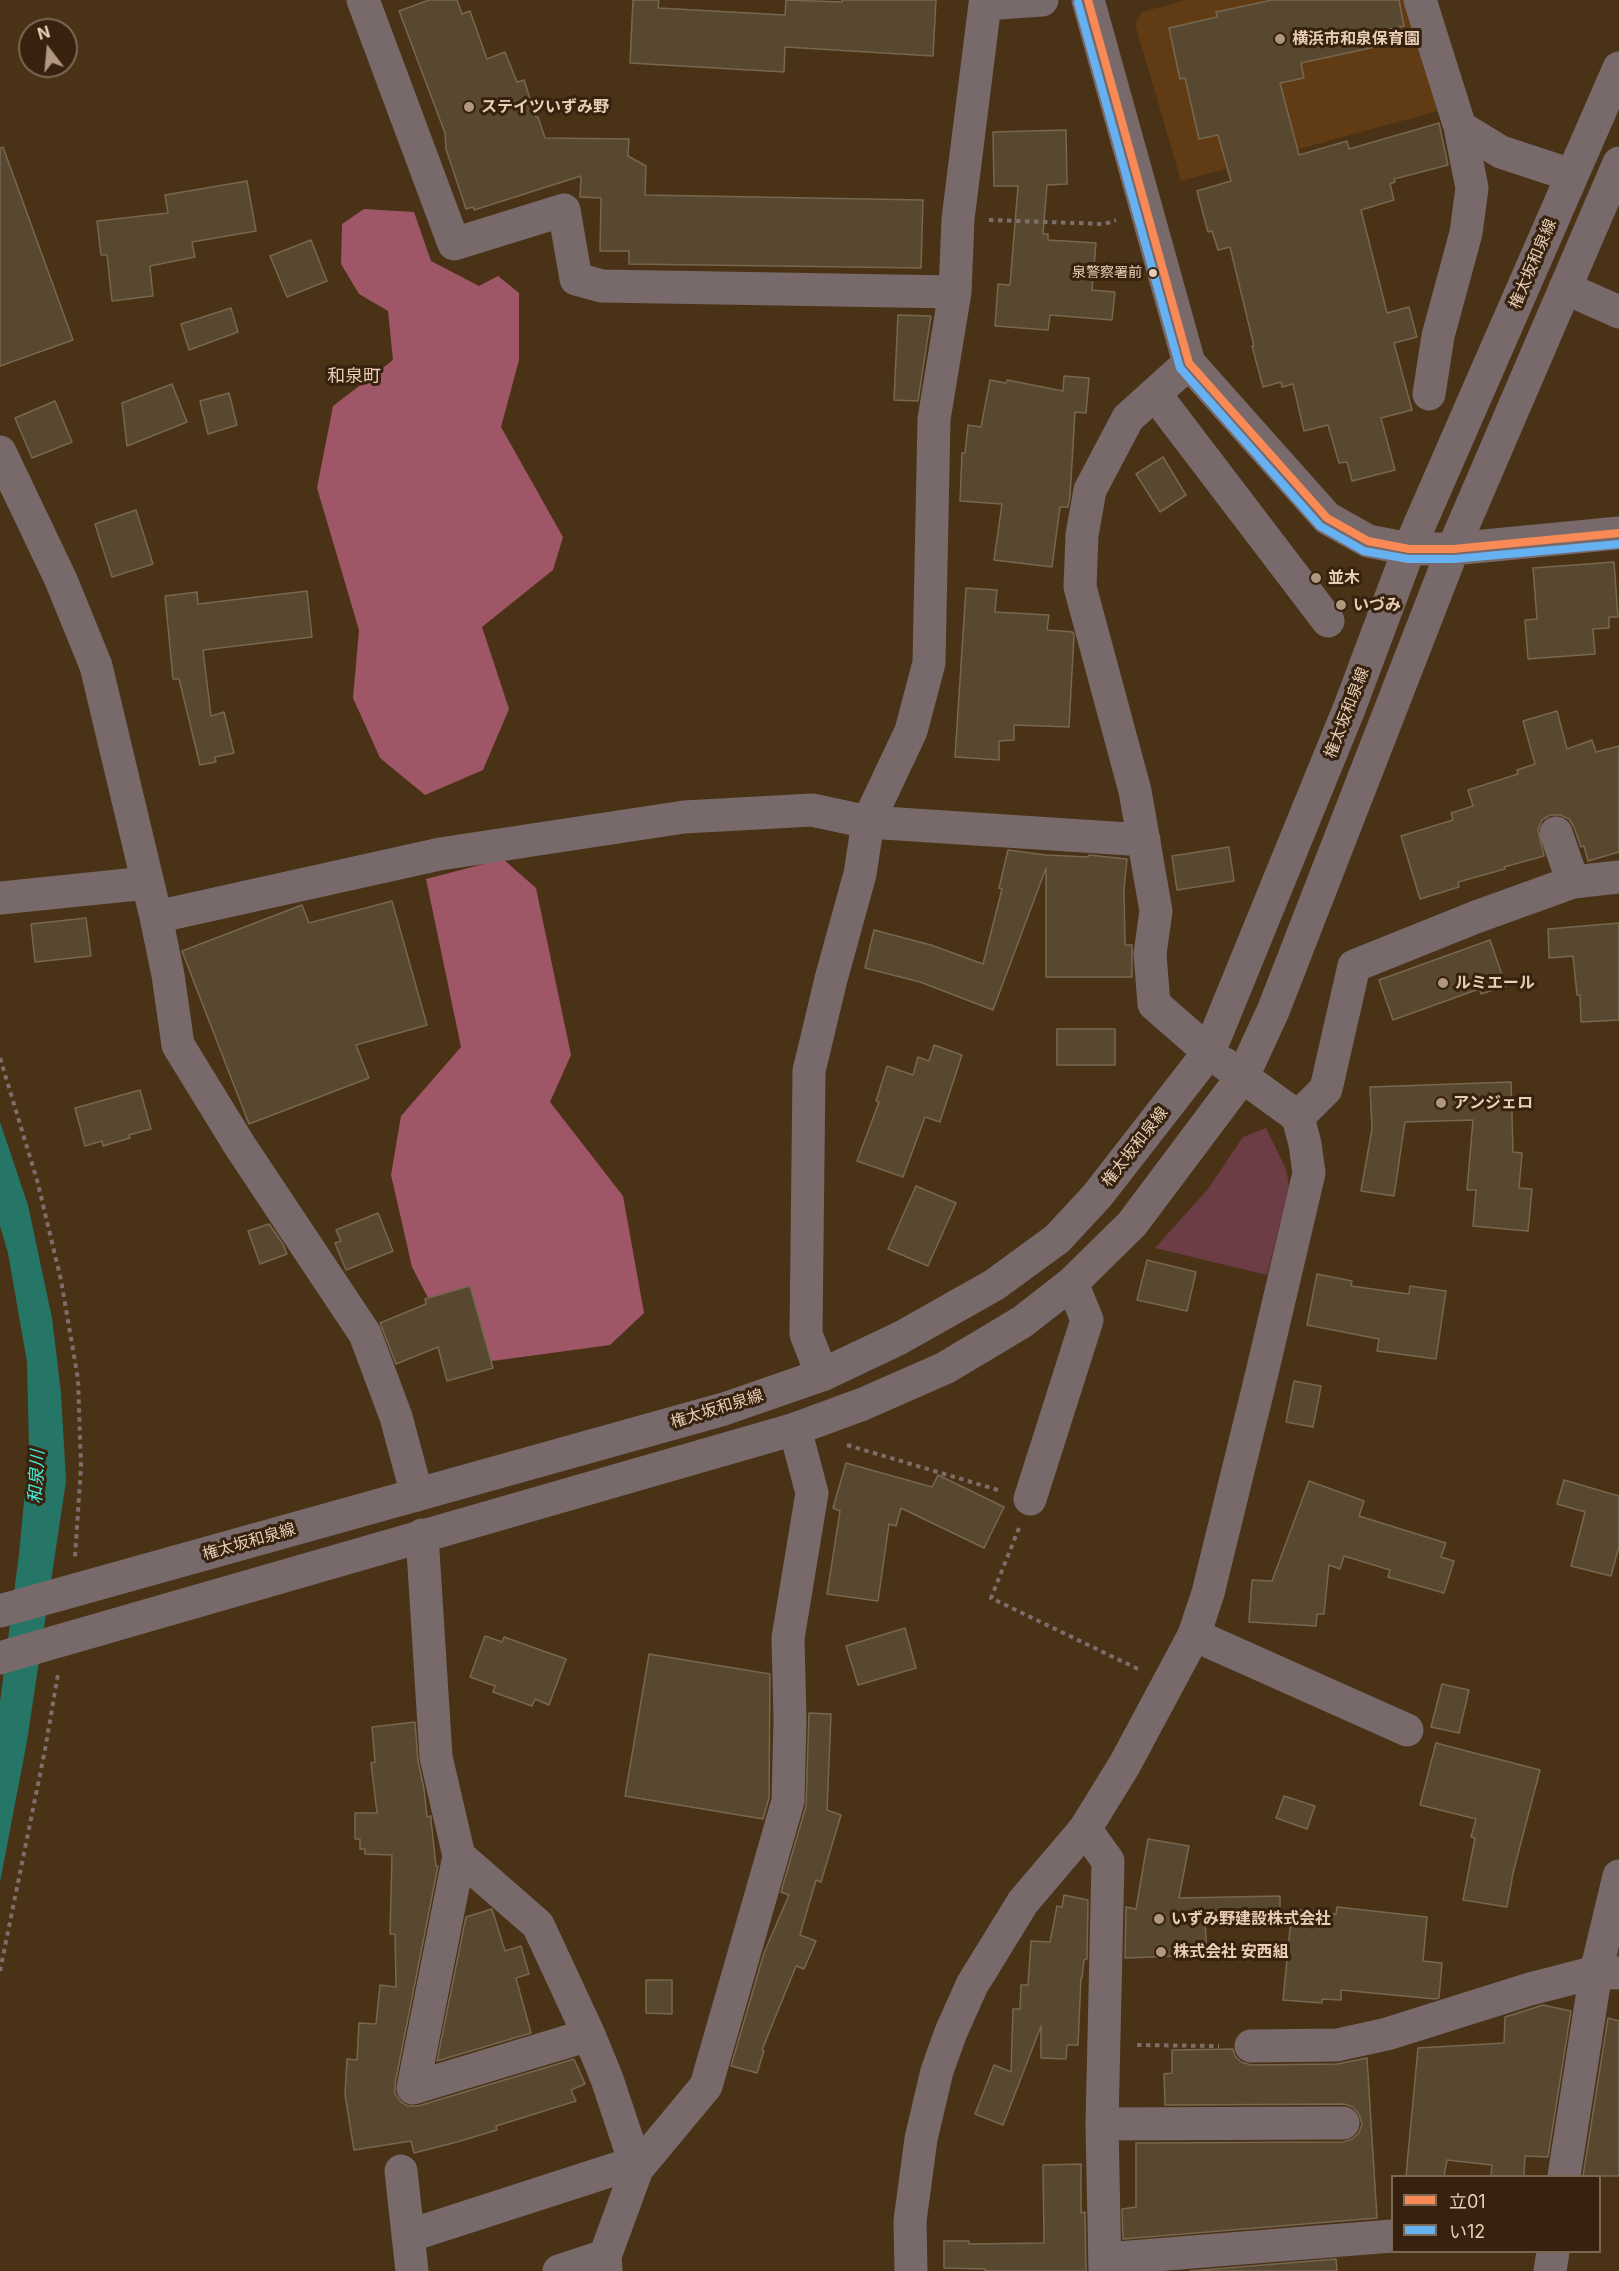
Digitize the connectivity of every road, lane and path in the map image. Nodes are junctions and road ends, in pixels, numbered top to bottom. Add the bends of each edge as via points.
1 (363, 0) edge
2 (1042, 0) edge
3 (1088, 0) edge
4 (1420, 0) edge
5 (1619, 68) edge
6 (1460, 128) junction
7 (1619, 163) edge
8 (1571, 175) junction
9 (1146, 211) junction
10 (958, 219) junction
11 (1565, 288) junction
12 (955, 292) junction
13 (1619, 312) edge
14 (1189, 363) junction
15 (1155, 394) junction
16 (1429, 394) dead end
17 (0, 452) edge
18 (1619, 533) edge
19 (1409, 549) junction
20 (1453, 549) junction
21 (1328, 621) dead end
22 (868, 822) junction
23 (1556, 833) dead end
24 (1144, 840) junction
25 (1619, 877) edge
26 (1573, 882) junction
27 (147, 883) junction
28 (0, 898) edge
29 (156, 917) junction
30 (1209, 1052) junction
31 (0, 1058) edge
32 (1243, 1076) junction
33 (1298, 1117) junction
34 (1072, 1283) junction
35 (822, 1375) junction
36 (795, 1429) junction
37 (417, 1495) junction
38 (1030, 1499) junction
39 (422, 1535) junction
40 (67, 1593) junction
41 (0, 1611) edge
42 (1194, 1635) junction
43 (56, 1643) junction
44 (0, 1658) edge
45 (1169, 1684) junction
46 (1407, 1730) dead end
47 (1085, 1829) junction
48 (459, 1856) junction
49 (1619, 1876) edge
50 (0, 1971) edge
51 (1607, 1972) edge
52 (589, 2035) junction
53 (1103, 2045) junction
54 (1251, 2046) joint
55 (1343, 2123) dead end
56 (1102, 2124) junction
57 (635, 2166) junction
58 (401, 2171) dead end
59 (1564, 2175) edge
60 (408, 2236) junction
61 (1391, 2236) edge
62 (1553, 2253) edge
63 (606, 2263) edge
64 (1105, 2265) edge
65 (412, 2271) edge
66 (560, 2271) edge
67 (910, 2271) edge
68 (1550, 2271) edge

1 - 12 street via 454,244 564,210 576,279 603,286
2 - 10 street via 984,4
3 - 9 street
4 - 6 street
5 - 8 street, 権太坂和泉線
6 - 8 street via 1501,152
6 - 16 street via 1472,188 1466,232 1438,336
7 - 11 street
8 - 19 street, 権太坂和泉線
9 - 10 path via 1105,224
9 - 14 street
10 - 12 street
11 - 13 street
11 - 20 street
12 - 22 street via 934,419 929,663 911,731
14 - 15 street
14 - 19 street via 1327,518 1368,542
15 - 21 street
15 - 24 street via 1128,418 1090,490 1082,535 1080,587 1135,791
17 - 27 street via 62,580 96,666
18 - 20 street
19 - 20 street
19 - 30 street, 権太坂和泉線 via 1349,709
20 - 32 street via 1273,1011
22 - 24 street
22 - 29 street via 812,810 684,817 440,854
22 - 35 street via 860,874 809,1071 806,1334
23 - 26 street
24 - 30 street via 1156,911 1150,954 1154,1004
25 - 26 street
26 - 33 street via 1354,966 1326,1089
27 - 28 street
27 - 29 street
29 - 37 street via 178,1045 365,1334 396,1417
30 - 32 street
30 - 35 street, 権太坂和泉線 via 1097,1196 1057,1239 994,1285 900,1338
31 - 40 path via 38,1180 78,1379 81,1466
32 - 33 street
32 - 34 street via 1132,1224
33 - 42 street via 1308,1173 1216,1559
34 - 36 street via 1022,1322 945,1368
34 - 38 street via 1087,1320
35 - 37 street, 権太坂和泉線 via 724,1409
36 - 38 path
36 - 39 street
36 - 57 street via 812,1493 788,1638 788,1801 706,2086
37 - 40 street, 権太坂和泉線
38 - 45 path via 991,1598
39 - 43 street
39 - 48 street via 436,1757
40 - 41 street, 権太坂和泉線
42 - 45 street
42 - 46 street
43 - 44 street
43 - 50 path via 45,1750
45 - 47 street
47 - 53 street via 1107,1861
47 - 67 street via 1023,1902 972,1985 951,2032 921,2139 910,2221
48 - 52 street via 538,1925
48 - 52 street via 413,2088
49 - 51 street
51 - 54 street via 1530,1989 1336,2046
51 - 59 street
52 - 57 street
53 - 54 path
53 - 56 street
55 - 56 street
56 - 64 street
57 - 60 street
57 - 63 street
58 - 60 street
60 - 65 street
61 - 64 street
62 - 68 street
63 - 66 street

